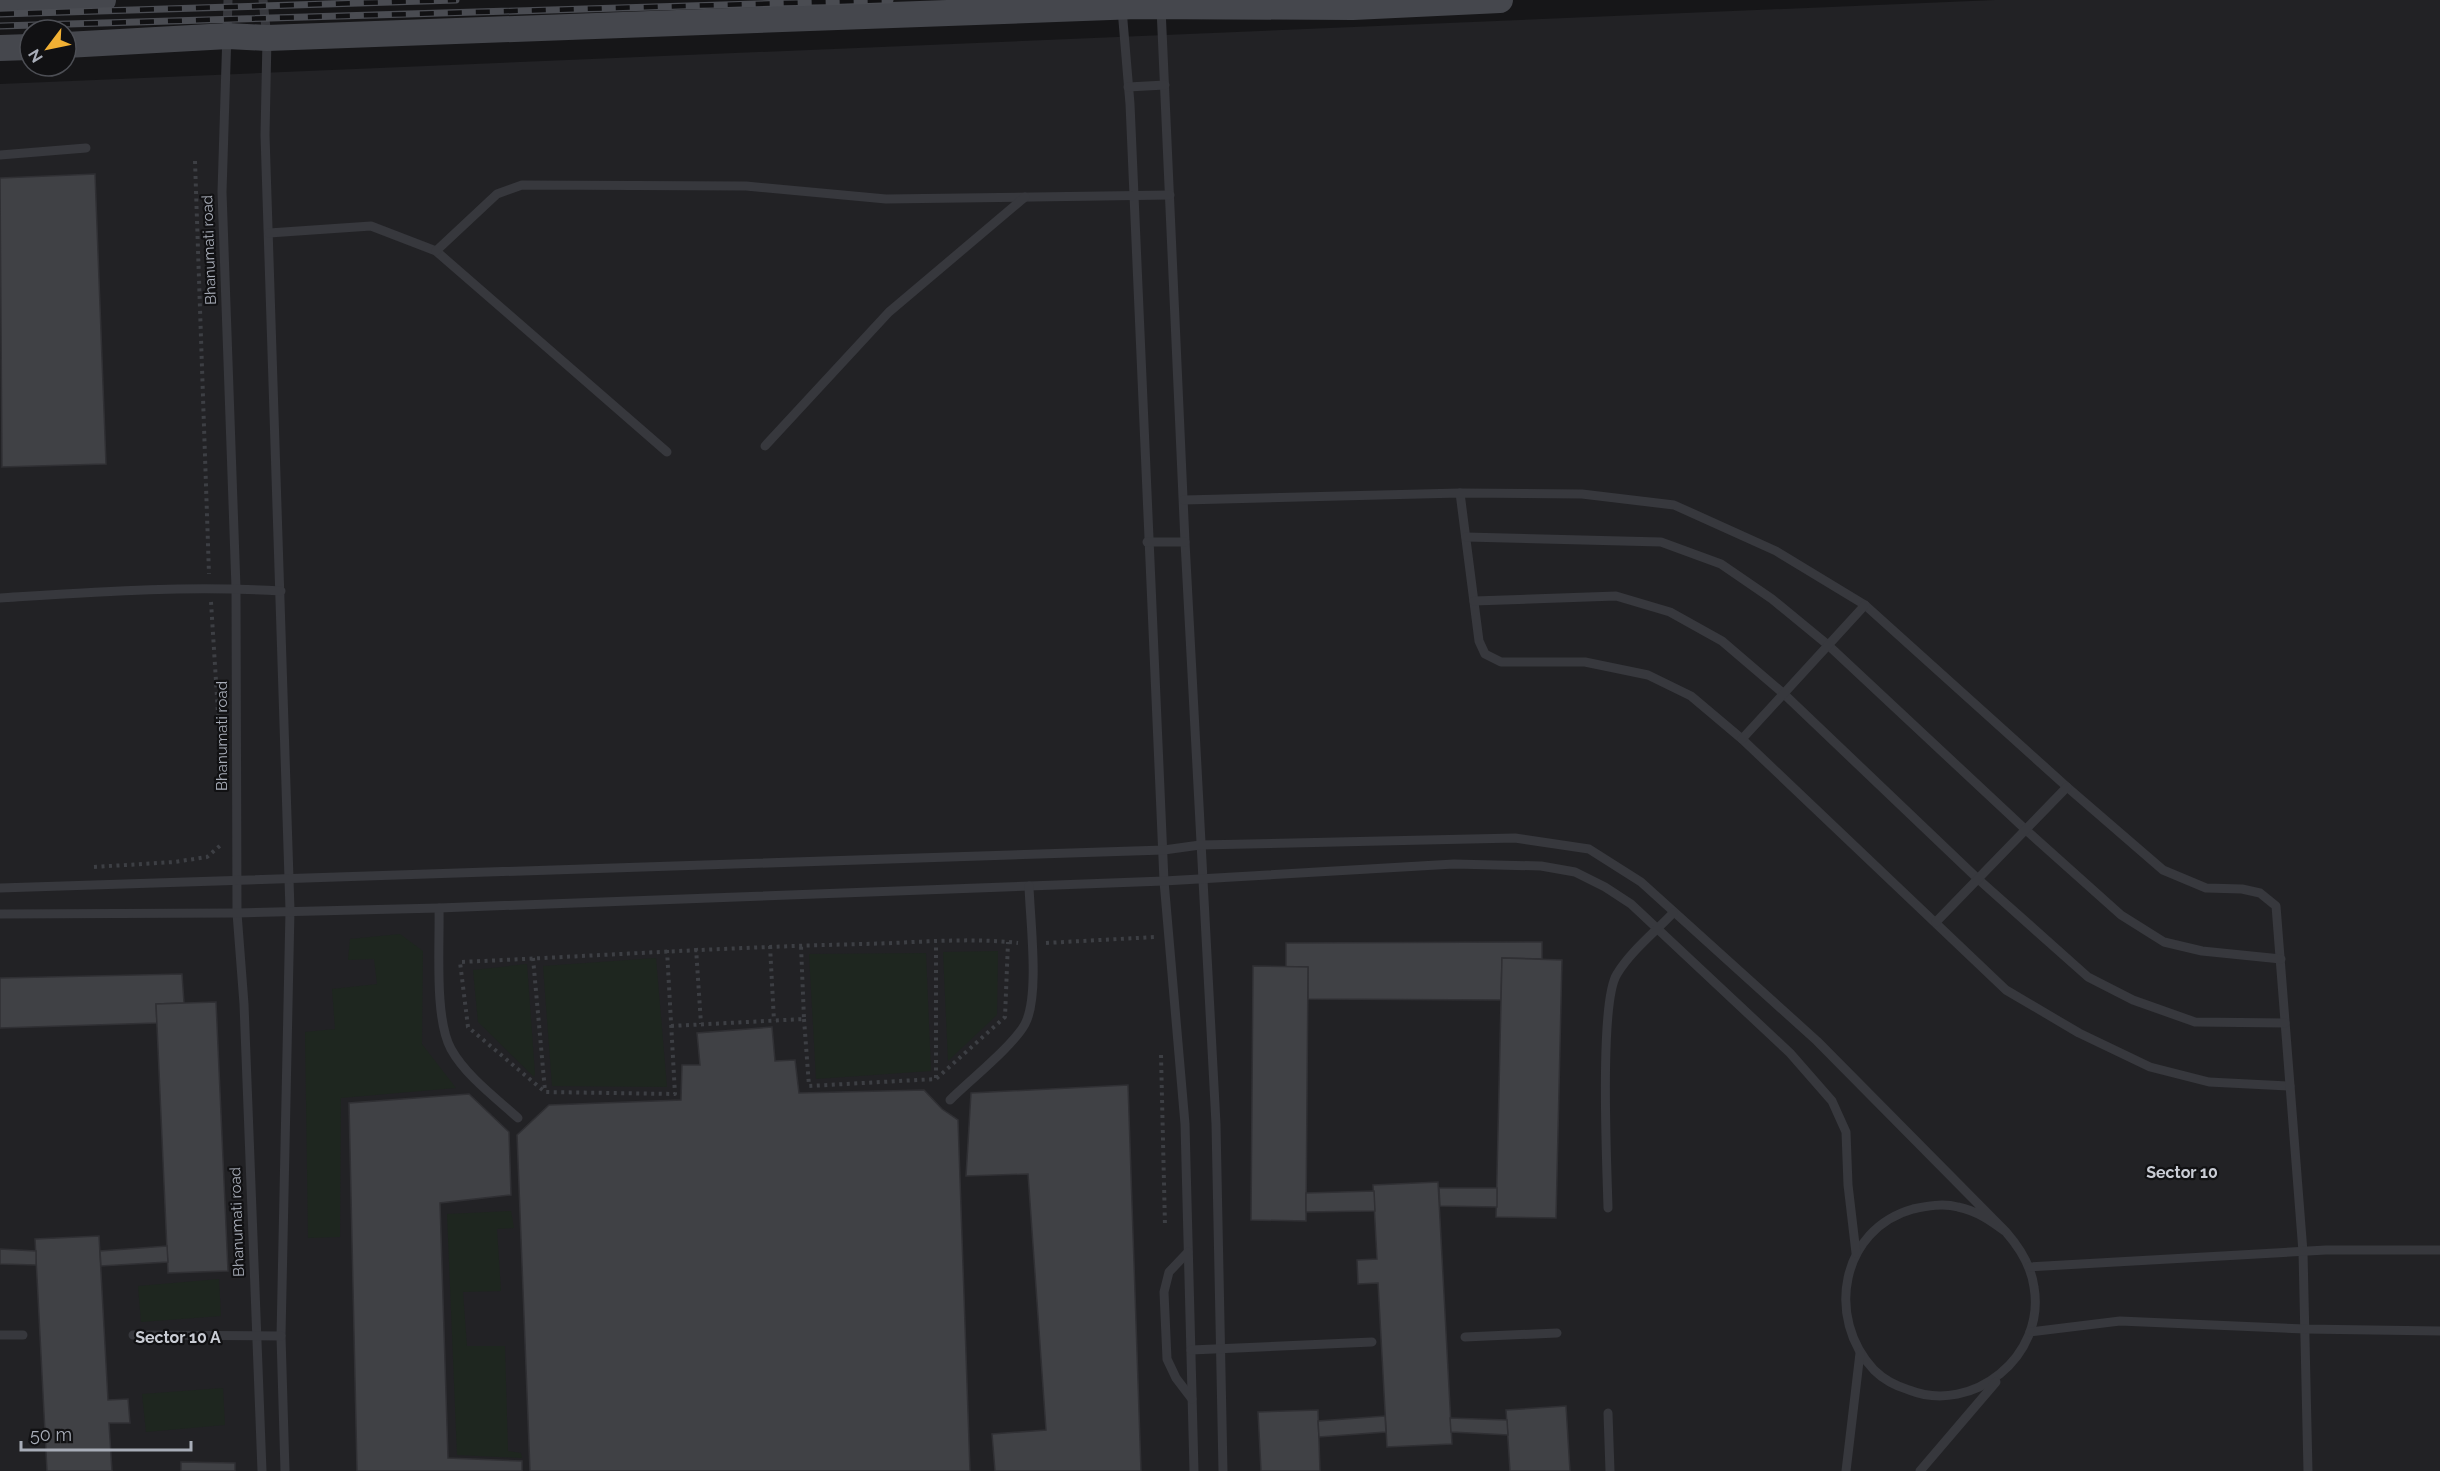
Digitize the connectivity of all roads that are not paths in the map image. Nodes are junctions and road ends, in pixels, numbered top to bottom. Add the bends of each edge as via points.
1 (103, 0) edge
2 (228, 0) edge
3 (263, 0) edge
4 (1500, 0) edge
5 (1121, 3) edge
6 (0, 4) edge
7 (1160, 4) edge
8 (228, 36) junction
9 (267, 38) junction
10 (78, 44) edge
11 (18, 47) edge
12 (0, 48) edge
13 (1165, 85) junction
14 (1128, 87) junction
15 (86, 148) dead end
16 (0, 155) edge
17 (1170, 195) junction
18 (1134, 196) junction
19 (1025, 197) junction
20 (268, 233) junction
21 (436, 251) junction
22 (765, 446) dead end
23 (667, 452) dead end
24 (1460, 493) junction
25 (1184, 500) junction
26 (1466, 537) junction
27 (1148, 542) junction
28 (1185, 542) junction
29 (237, 588) junction
30 (281, 591) junction
31 (0, 598) edge
32 (1474, 601) junction
33 (1865, 605) junction
34 (1828, 645) junction
35 (1784, 694) junction
36 (1742, 739) junction
37 (2067, 787) junction
38 (2026, 830) junction
39 (1200, 845) junction
40 (1164, 850) junction
41 (289, 878) junction
42 (1203, 878) junction
43 (1978, 879) junction
44 (238, 881) junction
45 (1164, 881) junction
46 (1029, 886) junction
47 (0, 888) edge
48 (439, 908) junction
49 (290, 910) junction
50 (237, 913) junction
51 (1673, 913) junction
52 (0, 914) edge
53 (1936, 922) junction
54 (1658, 929) junction
55 (2281, 959) junction
56 (2285, 1023) junction
57 (2290, 1086) junction
58 (950, 1100) dead end
59 (518, 1118) dead end
60 (1608, 1208) dead end
61 (2006, 1232) junction
62 (2440, 1250) edge
63 (1188, 1252) junction
64 (2303, 1252) junction
65 (1856, 1253) junction
66 (2029, 1267) junction
67 (2305, 1329) junction
68 (2440, 1331) edge
69 (1557, 1332) dead end
70 (2030, 1332) junction
71 (0, 1335) edge
72 (23, 1335) dead end
73 (133, 1335) dead end
74 (254, 1336) junction
75 (281, 1336) junction
76 (1465, 1337) dead end
77 (1372, 1342) dead end
78 (1221, 1349) junction
79 (1191, 1350) junction
80 (1860, 1353) junction
81 (2007, 1369) junction
82 (1192, 1399) junction
83 (1608, 1413) dead end
84 (262, 1471) edge
85 (285, 1471) edge
86 (1194, 1471) edge
87 (1223, 1471) edge
88 (1610, 1471) edge
89 (1846, 1471) edge
90 (1920, 1471) edge
91 (2308, 1471) edge

1 - 6 street
2 - 8 lane, Bhanumati road
3 - 9 lane
4 - 7 street via 1353,7
5 - 7 street
5 - 9 street
5 - 14 lane
7 - 13 lane
8 - 9 street
8 - 10 street
8 - 29 lane, Bhanumati road via 222,192
9 - 20 lane
11 - 12 street
13 - 14 lane
13 - 17 lane
14 - 18 lane
15 - 16 lane
17 - 18 lane
17 - 25 lane
18 - 19 lane
18 - 27 lane
19 - 21 lane via 886,199 746,186 522,185 497,194
19 - 22 lane via 889,312
20 - 21 lane via 371,226
20 - 30 lane
21 - 23 lane
24 - 25 lane
24 - 26 lane
24 - 33 lane via 1582,494 1674,505 1776,551
25 - 28 lane
26 - 32 lane
26 - 34 lane via 1661,542 1721,564
27 - 28 lane
27 - 40 lane
28 - 39 lane
29 - 30 lane
29 - 31 lane
29 - 44 lane, Bhanumati road
30 - 41 lane
32 - 35 lane via 1616,596 1670,612 1722,641
32 - 36 lane via 1479,641 1485,654 1501,662 1585,662 1648,675 1691,696
33 - 34 lane
33 - 37 lane
34 - 35 lane
34 - 38 lane
35 - 36 lane
35 - 43 lane
36 - 53 lane
37 - 38 lane
37 - 55 lane via 2163,870 2206,888 2260,893 2276,906
38 - 43 lane
38 - 55 lane via 2121,915 2164,942 2202,951
39 - 40 lane
39 - 42 lane
39 - 51 lane via 1515,838 1555,843 1589,849 1641,882
40 - 41 lane
40 - 45 lane
41 - 44 lane
41 - 49 lane
42 - 45 lane
42 - 54 lane via 1454,864 1541,866 1575,872 1605,887
42 - 78 lane via 1216,1124
43 - 53 lane
43 - 56 lane via 2088,977 2133,1000 2195,1022
44 - 47 lane
44 - 50 lane, Bhanumati road
45 - 46 lane
45 - 63 lane via 1185,1124
46 - 48 lane
46 - 58 lane via 1033,1005 1014,1039
48 - 49 lane
48 - 59 lane via 443,1030 465,1068
49 - 50 lane
49 - 75 lane
50 - 52 lane
50 - 74 lane, Bhanumati road via 244,1004
51 - 54 lane
51 - 61 lane via 1817,1041
53 - 57 lane via 2006,990 2079,1033 2150,1067 2209,1082
54 - 60 lane via 1616,975 1611,989 1607,1025
54 - 65 lane via 1790,1053 1832,1101 1846,1132
55 - 56 lane
56 - 57 lane
57 - 64 lane
61 - 65 lane via 1983,1215 1956,1206 1928,1205 1902,1213 1878,1228
61 - 66 lane
62 - 64 lane
63 - 79 lane
63 - 82 lane via 1169,1272 1164,1292 1167,1359
64 - 66 lane
64 - 67 lane
65 - 80 lane via 1844,1301 1848,1328
66 - 70 lane via 2035,1289
67 - 68 lane
67 - 70 lane via 2120,1321
67 - 91 lane
69 - 76 lane
70 - 81 lane
71 - 72 lane
73 - 74 lane
74 - 75 lane
74 - 84 lane, Bhanumati road
75 - 85 lane
77 - 78 lane
78 - 79 lane
78 - 87 lane
79 - 82 lane
80 - 81 lane via 1895,1385 1926,1395 1966,1393
80 - 89 lane
81 - 90 lane
82 - 86 lane
83 - 88 lane

